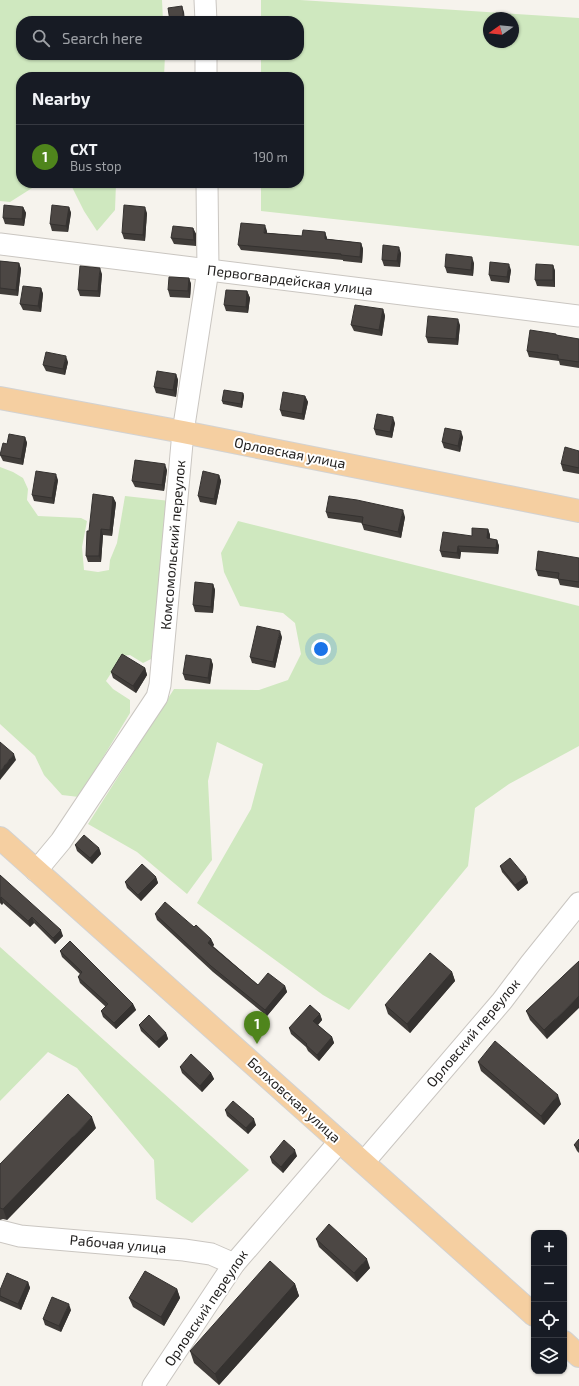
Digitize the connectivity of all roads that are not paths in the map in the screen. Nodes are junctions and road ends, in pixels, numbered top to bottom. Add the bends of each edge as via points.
1 (205, 0) edge
2 (206, 16) edge
3 (206, 60) edge
4 (206, 72) edge
5 (207, 188) edge
6 (0, 244) edge
7 (208, 270) junction
8 (579, 316) edge
9 (0, 398) edge
10 (183, 432) junction
11 (579, 511) edge
12 (0, 838) edge
13 (36, 871) junction
14 (579, 903) edge
15 (340, 1141) junction
16 (364, 1162) junction
17 (0, 1231) edge
18 (234, 1264) junction
19 (531, 1312) edge
20 (567, 1345) edge
21 (579, 1356) edge
22 (153, 1386) edge

1 - 2 street
3 - 4 street
5 - 7 street, Комсомольский переулок
6 - 7 street, Первогвардейская улица
7 - 8 street, Первогвардейская улица
7 - 10 street, Комсомольский переулок
9 - 10 main road, Орловская улица
10 - 11 main road, Орловская улица
10 - 13 street, Комсомольский переулок via 157,697 61,841
12 - 13 main road, Болховская улица
13 - 15 main road, Болховская улица
14 - 16 street, Орловский переулок via 502,1001
15 - 16 main road, Болховская улица
15 - 18 street, Орловский переулок
16 - 19 main road, Болховская улица
17 - 18 street, Рабочая улица via 20,1236 184,1250 211,1254
18 - 22 street, Орловский переулок
20 - 21 main road

